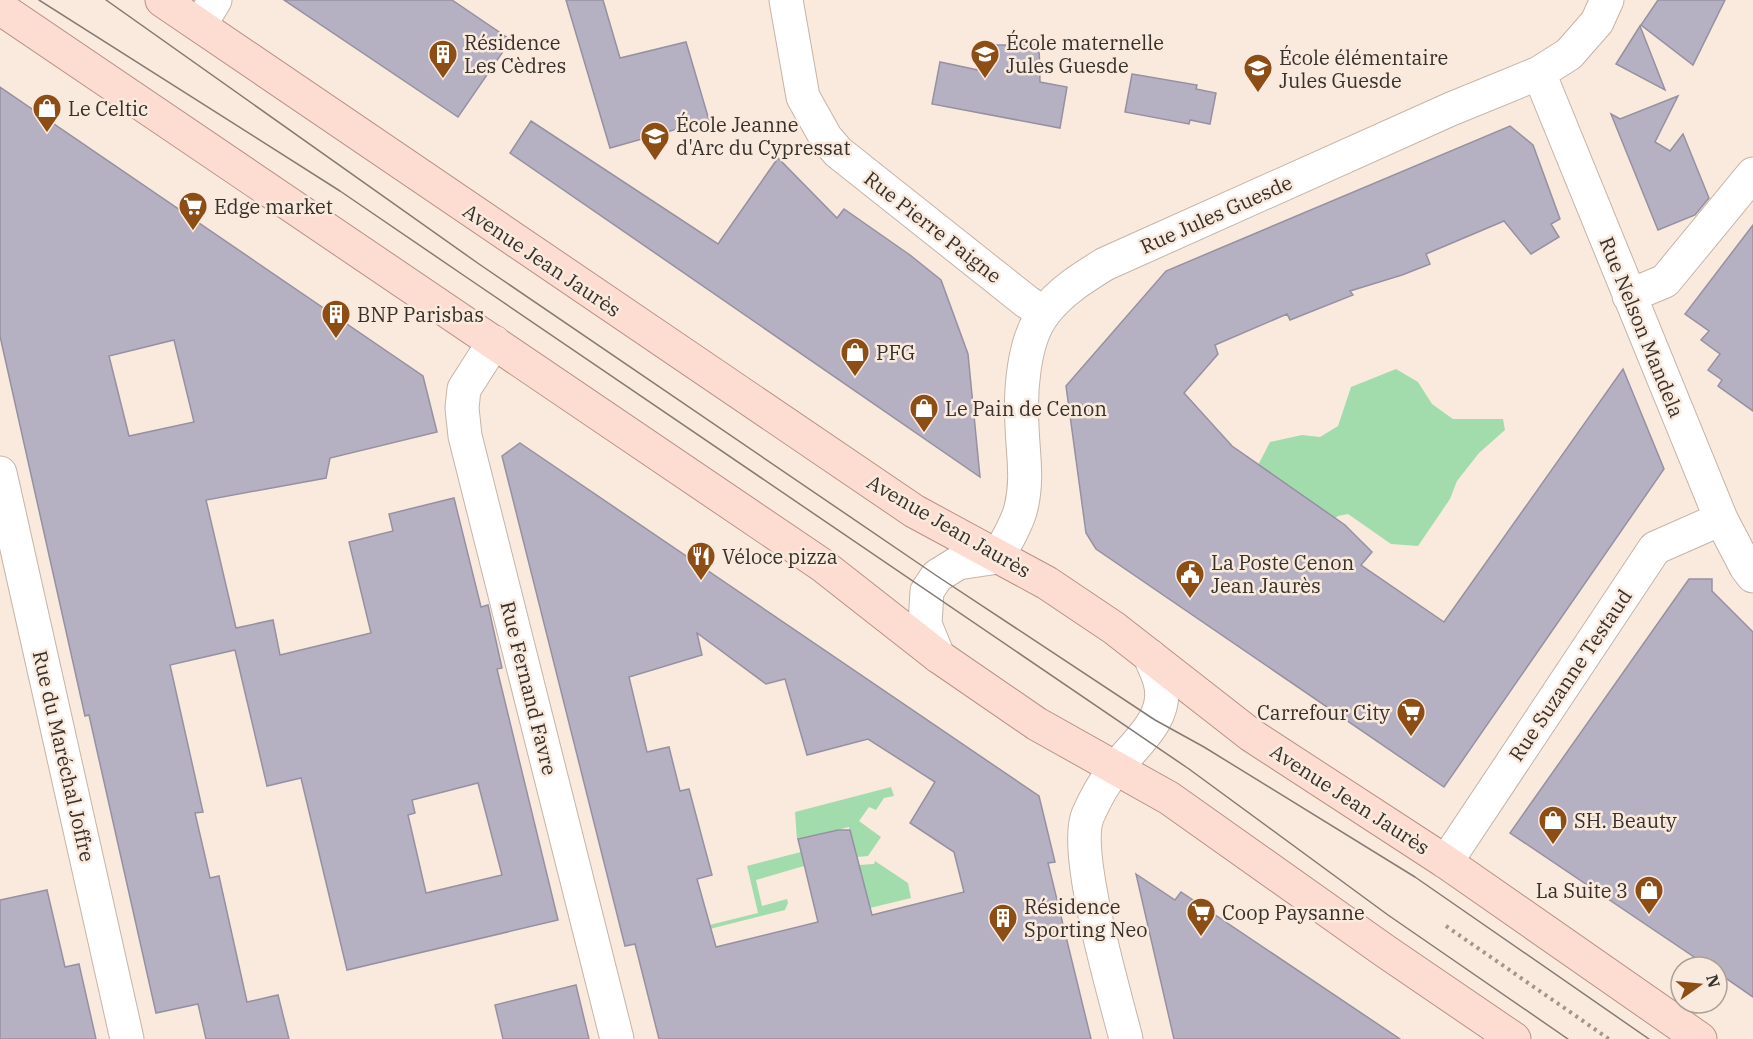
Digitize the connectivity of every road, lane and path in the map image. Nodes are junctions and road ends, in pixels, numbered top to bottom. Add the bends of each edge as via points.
1 (162, 0) edge
2 (786, 0) edge
3 (1607, 0) edge
4 (0, 8) edge
5 (207, 13) edge
6 (1539, 73) junction
7 (1753, 174) edge
8 (1629, 296) junction
9 (1044, 313) junction
10 (494, 342) junction
11 (0, 473) edge
12 (1721, 519) junction
13 (998, 557) junction
14 (1753, 576) edge
15 (938, 656) junction
16 (1150, 656) junction
17 (1115, 769) junction
18 (1446, 862) junction
19 (1446, 926) dead end
20 (127, 1039) edge
21 (616, 1039) edge
22 (1126, 1039) edge
23 (1514, 1039) edge
24 (1609, 1039) edge
25 (1700, 1039) edge

1 - 5 main road, Avenue Jean Jaurès
2 - 9 street, Rue Pierre Paigne via 803,97 826,138 847,159
3 - 6 street, Rue Jules Guesde via 1597,22 1569,54
4 - 10 main road
5 - 13 main road, Avenue Jean Jaurès via 511,239 914,511
6 - 8 street, Rue Nelson Mandela
6 - 9 street, Rue Jules Guesde via 1105,264 1073,284
7 - 8 street via 1665,281
8 - 12 street, Rue Nelson Mandela
9 - 13 street, Rue Jules Guesde via 1030,343 1021,384 1026,472 1021,508
10 - 15 main road via 822,565
10 - 21 street, Rue Fernand Favre via 464,389 465,436
11 - 20 street, Rue du Maréchal Joffre
12 - 14 street, Rue Nelson Mandela
12 - 18 street, Rue Suzanne Testaud via 1655,548
13 - 15 street via 958,563 937,576 927,591 925,624
13 - 16 main road, Avenue Jean Jaurès via 1047,583
15 - 17 main road via 1037,724
16 - 17 street via 1161,683 1161,703 1155,720
16 - 18 main road, Avenue Jean Jaurès via 1251,735
17 - 22 street via 1087,817 1083,839 1091,894
17 - 23 main road via 1169,798
18 - 25 main road, Avenue Jean Jaurès
19 - 24 path

